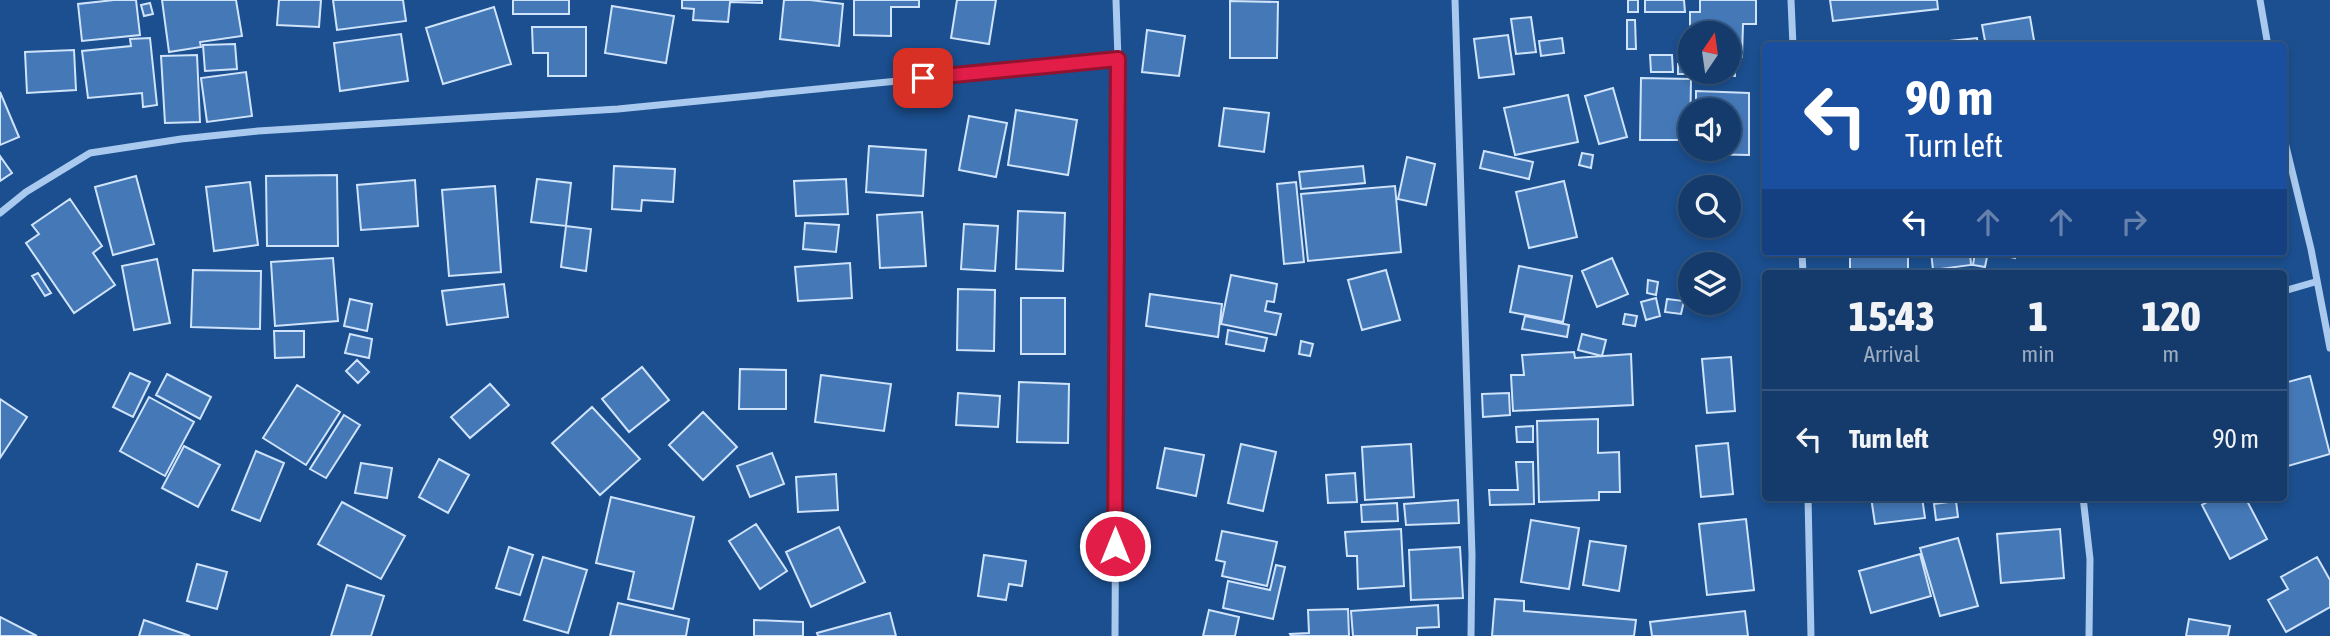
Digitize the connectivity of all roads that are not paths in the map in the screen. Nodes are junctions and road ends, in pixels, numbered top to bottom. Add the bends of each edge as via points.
1 (1116, 0) edge
2 (1455, 0) edge
3 (1791, 0) edge
4 (2260, 0) edge
5 (1793, 42) edge
6 (2267, 42) edge
7 (1118, 59) junction
8 (2287, 150) edge
9 (0, 213) edge
10 (2315, 282) junction
11 (2287, 290) edge
12 (2330, 348) edge
13 (1808, 501) edge
14 (2083, 501) edge
15 (1115, 636) edge
16 (1471, 636) edge
17 (1811, 636) edge
18 (2089, 636) edge

1 - 7 street
2 - 16 street
3 - 5 street
4 - 6 street
7 - 9 street via 618,109 181,139 90,153
7 - 15 street
8 - 10 street
10 - 11 street
10 - 12 street
13 - 17 street
14 - 18 street via 2090,559

